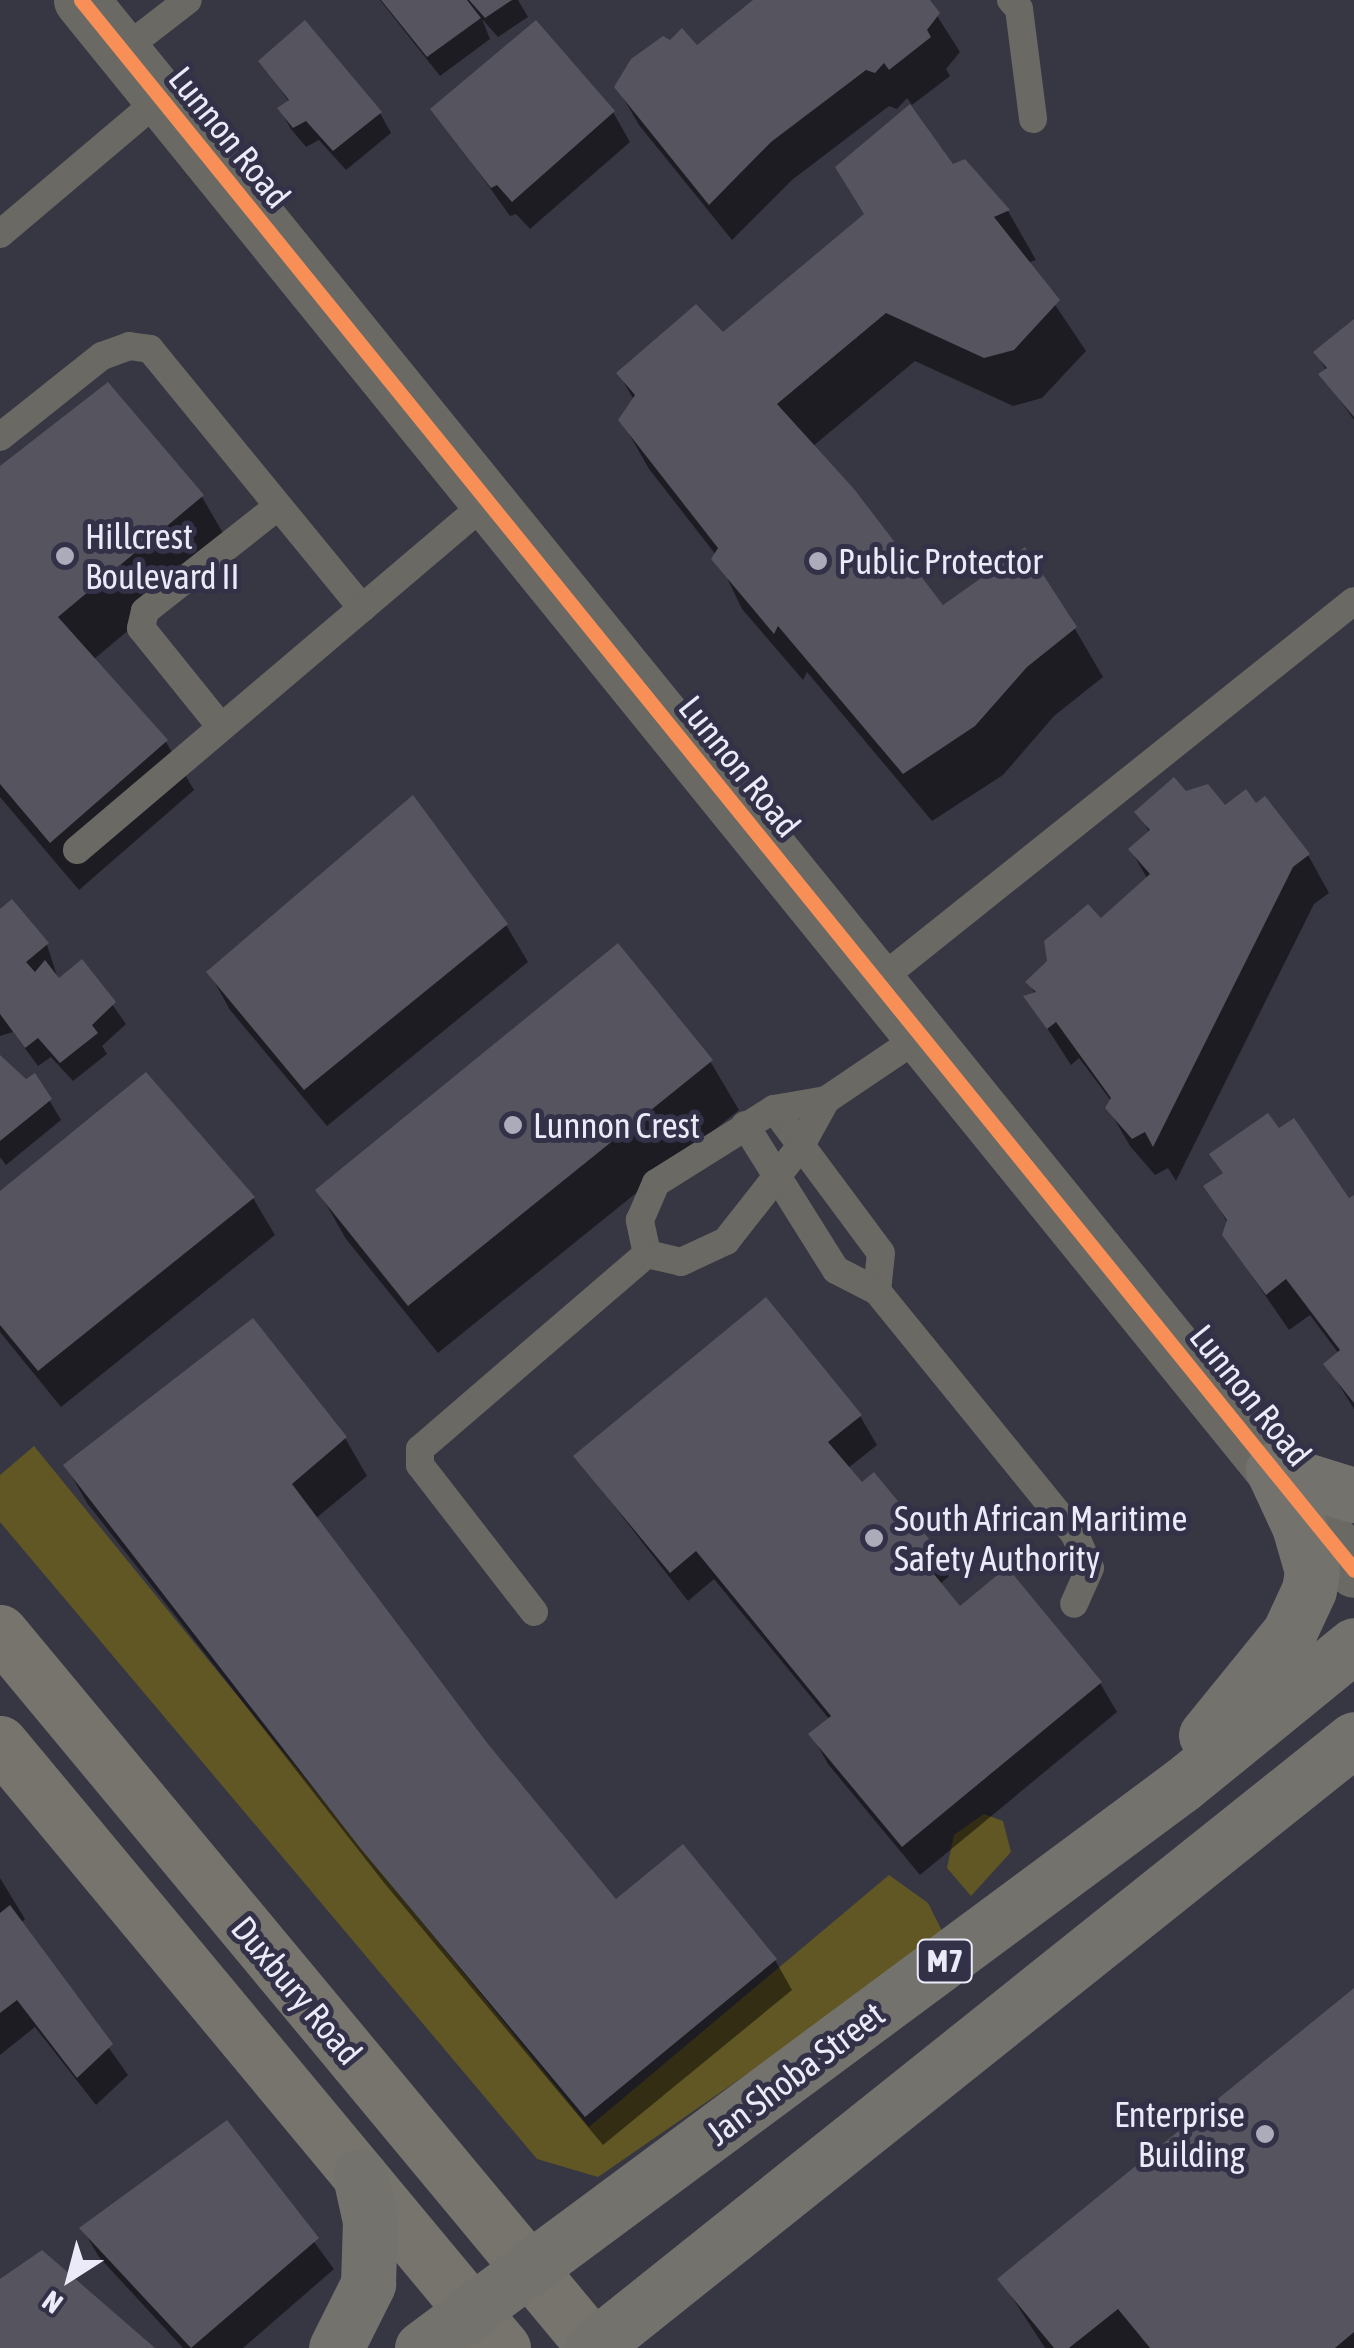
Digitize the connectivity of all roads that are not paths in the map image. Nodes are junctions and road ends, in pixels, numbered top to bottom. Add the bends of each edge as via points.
1 (80, 0) edge
2 (188, 0) edge
3 (1011, 0) edge
4 (122, 51) junction
5 (160, 98) junction
6 (1033, 119) dead end
7 (0, 234) edge
8 (0, 437) edge
9 (488, 502) junction
10 (277, 507) junction
11 (1354, 601) edge
12 (362, 608) junction
13 (221, 727) junction
14 (77, 850) dead end
15 (878, 982) junction
16 (921, 1036) junction
17 (826, 1100) junction
18 (774, 1110) junction
19 (745, 1124) junction
20 (800, 1147) junction
21 (780, 1174) junction
22 (647, 1254) junction
23 (876, 1291) junction
24 (1273, 1470) junction
25 (1354, 1495) edge
26 (1354, 1570) edge
27 (1074, 1604) dead end
28 (534, 1612) dead end
29 (0, 1632) edge
30 (1354, 1645) edge
31 (1354, 1683) edge
32 (1354, 1739) edge
33 (0, 1743) edge
34 (1171, 1792) junction
35 (360, 2176) junction
36 (530, 2270) junction
37 (488, 2331) edge
38 (336, 2348) edge
39 (422, 2348) edge
40 (593, 2348) edge

1 - 4 street, Lunnon Road
2 - 4 lane
3 - 6 lane via 1018,9
4 - 5 street, Lunnon Road
5 - 7 lane
5 - 9 street, Lunnon Road
8 - 10 lane via 102,356 129,346 150,349
9 - 12 lane
9 - 15 street, Lunnon Road
10 - 12 lane
10 - 13 lane via 145,610 141,628
11 - 15 lane
12 - 13 lane
13 - 14 lane
15 - 16 street, Lunnon Road
16 - 17 lane
16 - 24 street, Lunnon Road
17 - 18 lane
17 - 20 lane
18 - 19 lane
18 - 20 lane
19 - 21 lane
19 - 22 lane via 650,1191 640,1220
20 - 21 lane
20 - 23 lane via 881,1253
21 - 22 lane via 726,1241 706,1254 680,1262
21 - 23 lane via 836,1270
22 - 28 lane via 420,1449 420,1465
23 - 27 lane via 1074,1535 1090,1568
24 - 25 main road
24 - 26 street, Lunnon Road
24 - 34 main road via 1312,1571 1309,1590 1289,1633
29 - 36 main road, Duxbury Road
30 - 34 main road, Jan Shoba Street / M7
31 - 34 main road via 1231,1770
32 - 40 main road, M7
33 - 35 main road, Duxbury Road
34 - 36 main road, Jan Shoba Street / M7
35 - 37 main road, Duxbury Road
35 - 38 main road via 370,2220 368,2284
36 - 37 main road, Jan Shoba Street / M7
36 - 40 main road, Duxbury Road
37 - 39 main road, Jan Shoba Street / M7

